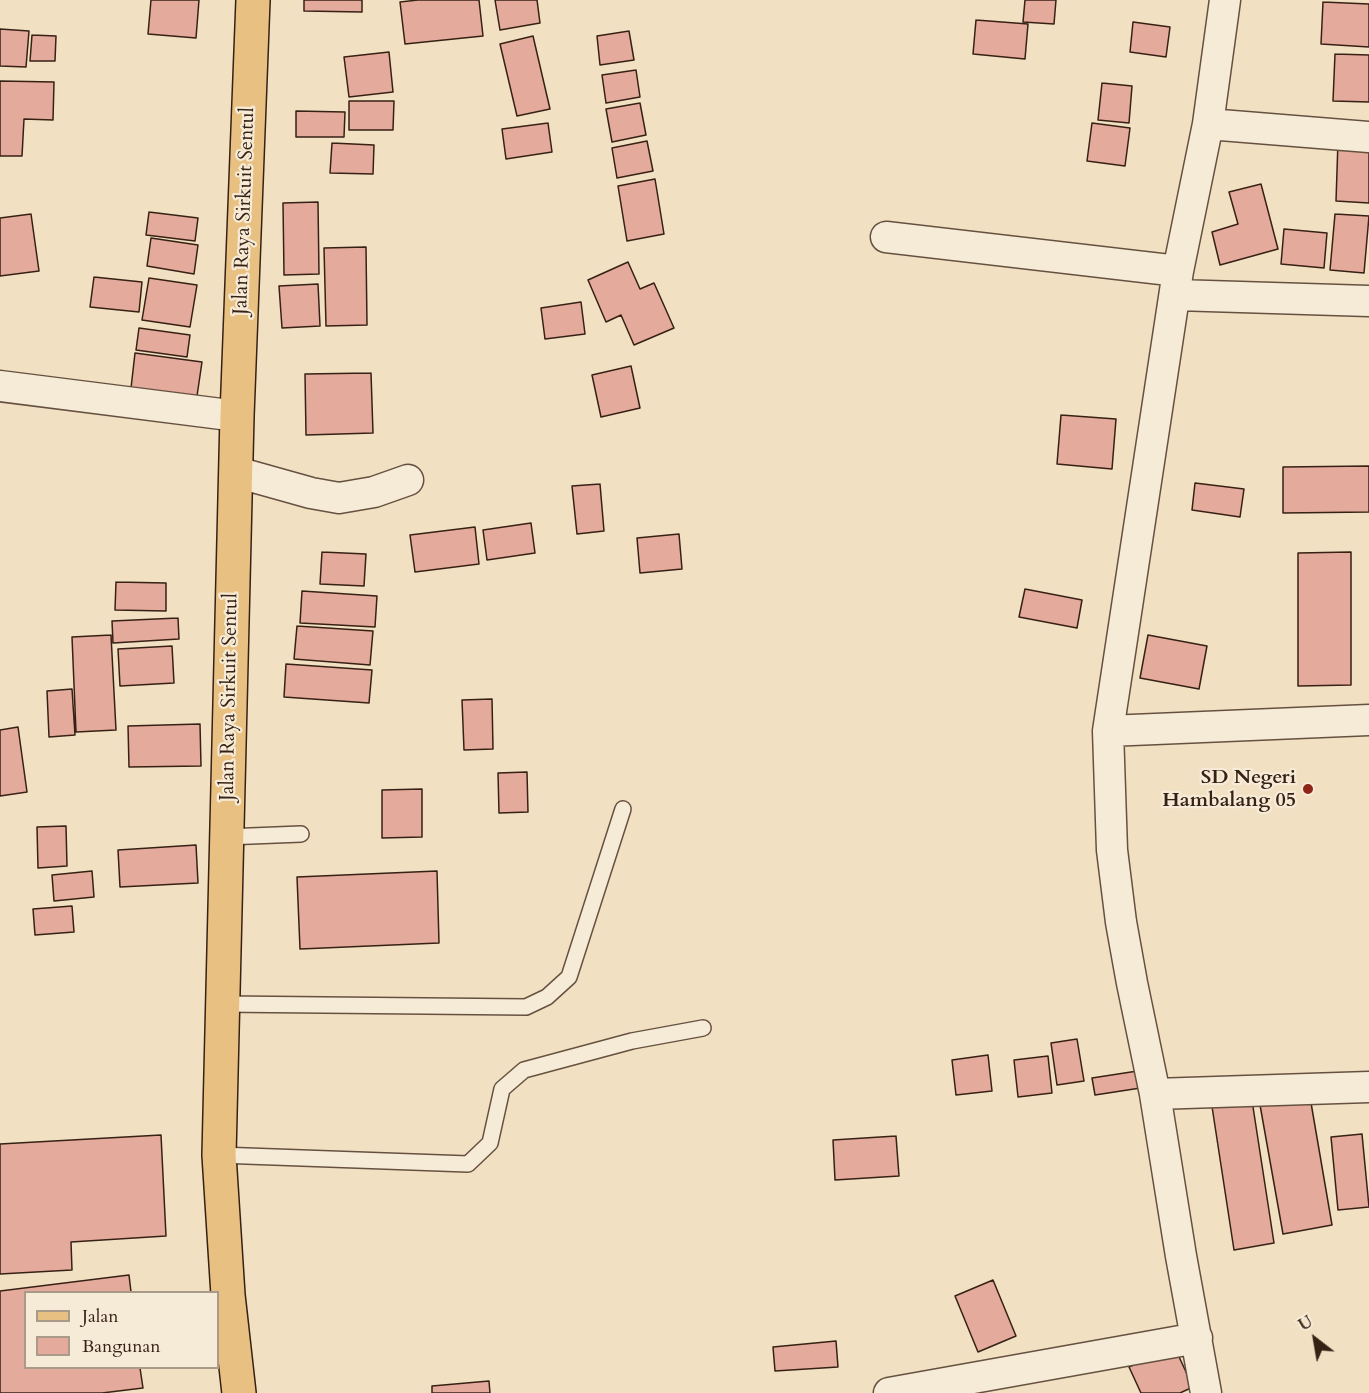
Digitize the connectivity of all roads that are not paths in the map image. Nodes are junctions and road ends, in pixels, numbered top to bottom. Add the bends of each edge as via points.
1 (253, 0) edge
2 (1225, 0) edge
3 (1208, 124) junction
4 (1369, 137) edge
5 (886, 237) dead end
6 (1177, 283) junction
7 (1369, 301) edge
8 (0, 386) edge
9 (237, 416) junction
10 (236, 472) junction
11 (408, 480) dead end
12 (1369, 720) edge
13 (1108, 731) junction
14 (622, 809) dead end
15 (301, 834) dead end
16 (226, 837) junction
17 (222, 1004) junction
18 (703, 1028) dead end
19 (1369, 1087) edge
20 (1155, 1094) junction
21 (219, 1155) junction
22 (1197, 1338) junction
23 (239, 1393) edge
24 (889, 1393) edge
25 (1206, 1393) edge

1 - 9 main road, Jalan Raya Sirkuit Sentul
2 - 3 street
3 - 4 street
3 - 6 street
5 - 6 street
6 - 7 street
6 - 13 street
8 - 9 street
9 - 10 main road, Jalan Raya Sirkuit Sentul
10 - 11 street via 339,498 374,492
10 - 16 main road, Jalan Raya Sirkuit Sentul
12 - 13 street
13 - 20 street via 1112,850 1132,983
14 - 17 lane via 569,977 548,997 526,1007
15 - 16 lane
16 - 17 main road, Jalan Raya Sirkuit Sentul
17 - 21 main road, Jalan Raya Sirkuit Sentul
18 - 21 lane via 632,1041 525,1070 502,1089 490,1143 468,1164
19 - 20 street
20 - 22 street
21 - 23 main road, Jalan Raya Sirkuit Sentul
22 - 24 street
22 - 25 street

